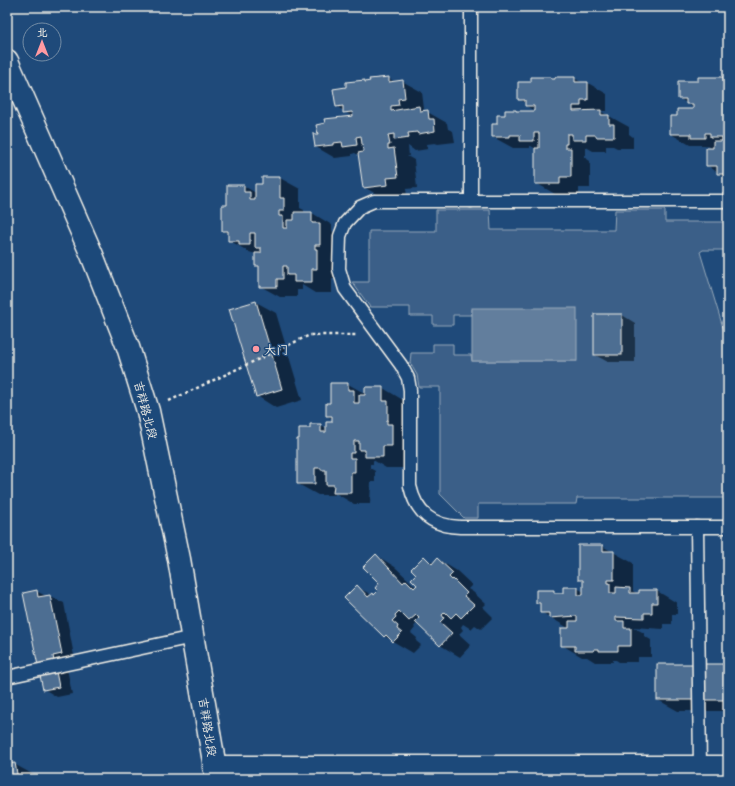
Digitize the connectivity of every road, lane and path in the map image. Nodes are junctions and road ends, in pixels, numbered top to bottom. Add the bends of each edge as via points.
1 (471, 7) edge
2 (7, 60) edge
3 (471, 201) junction
4 (728, 201) edge
5 (378, 335) junction
6 (148, 411) junction
7 (697, 527) junction
8 (728, 527) edge
9 (193, 637) junction
10 (7, 677) edge
11 (700, 767) junction
12 (728, 767) edge
13 (216, 773) edge

1 - 3 lane
2 - 6 street, 吉祥路北段 via 92,255 128,347
3 - 4 lane
3 - 5 lane via 374,201 360,207 345,223 338,244 338,269 350,296
5 - 6 path via 310,335
5 - 7 lane via 408,378 410,486 417,506 434,522 450,527
6 - 9 street, 吉祥路北段
7 - 8 lane
7 - 11 lane
9 - 10 lane
9 - 13 street, 吉祥路北段
11 - 12 street
11 - 13 street

